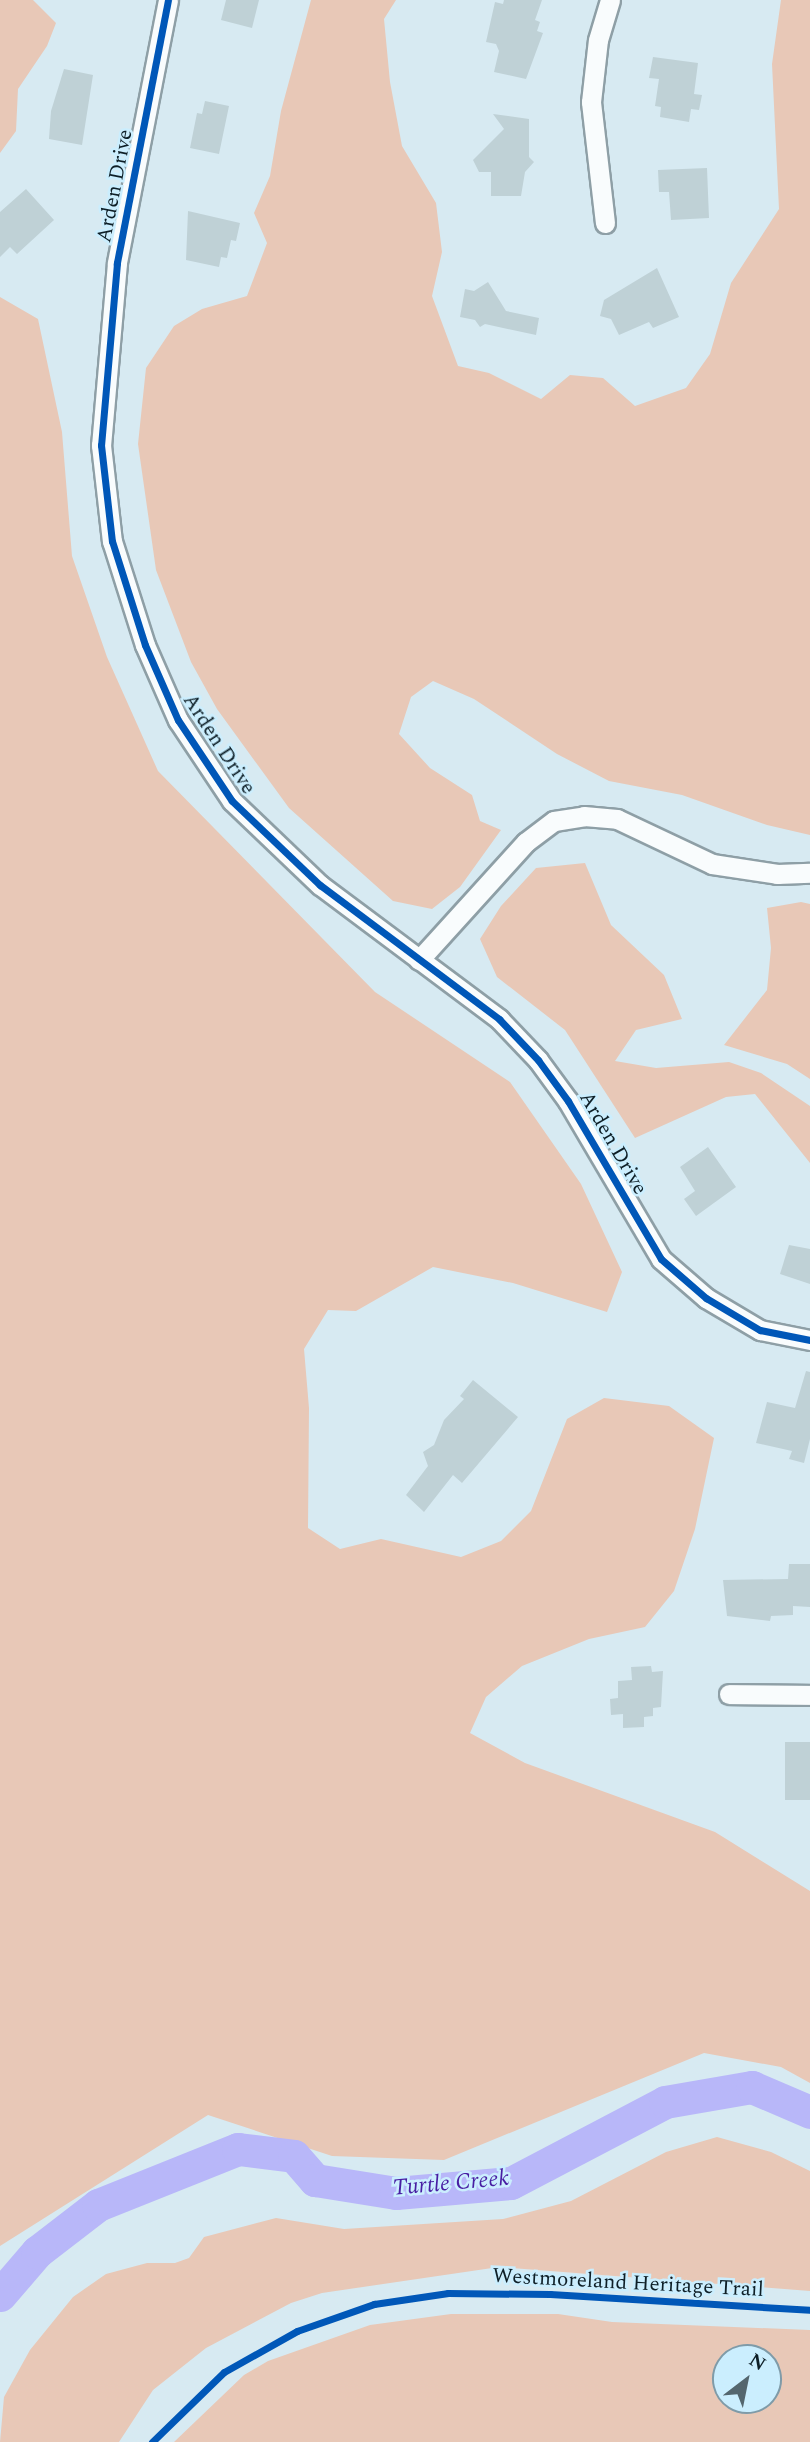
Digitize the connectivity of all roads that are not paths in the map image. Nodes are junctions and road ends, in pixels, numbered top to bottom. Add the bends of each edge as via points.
1 (168, 0) edge
2 (610, 0) edge
3 (605, 223) dead end
4 (810, 873) edge
5 (419, 960) junction
6 (810, 1340) edge
7 (729, 1694) dead end
8 (810, 1695) edge

1 - 5 street, Arden Drive via 117,263 101,445 112,541 145,645 178,720 232,801 320,885
2 - 3 street via 598,40 591,102
4 - 5 street via 777,874 712,864 617,819 554,821 526,842
5 - 6 street, Arden Drive via 499,1019 538,1060 568,1101 661,1259 706,1298 760,1330
7 - 8 street

